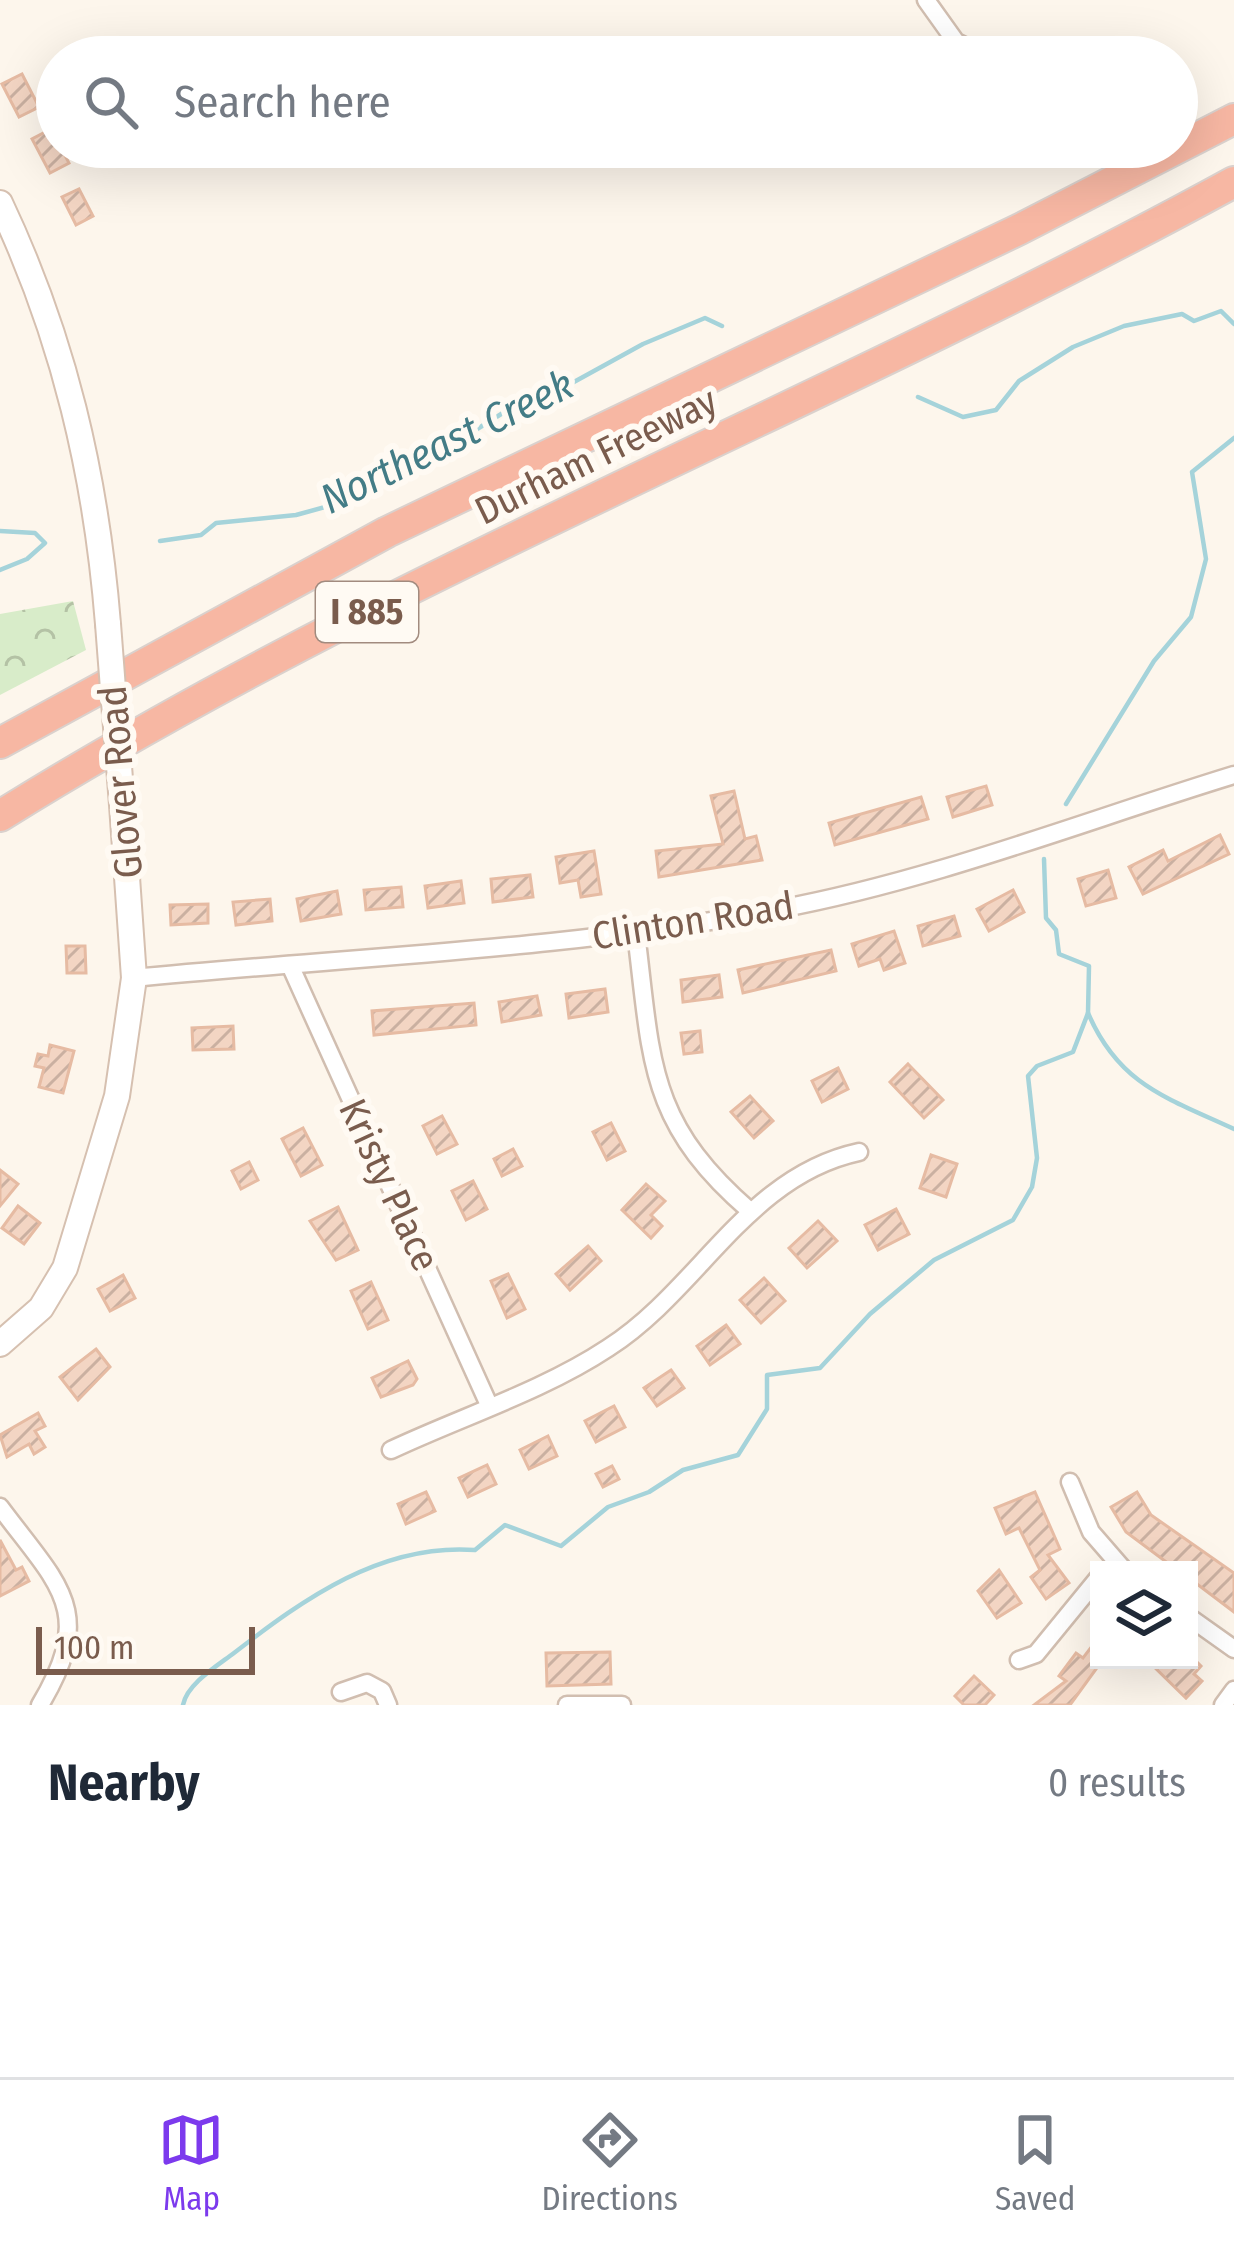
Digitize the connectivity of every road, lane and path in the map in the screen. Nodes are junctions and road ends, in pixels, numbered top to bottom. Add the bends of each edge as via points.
1 (930, 2) edge
2 (952, 36) edge
3 (1234, 118) edge
4 (1198, 137) edge
5 (1138, 168) edge
6 (1234, 182) edge
7 (0, 203) edge
8 (0, 743) edge
9 (1234, 775) edge
10 (0, 816) edge
11 (636, 933) junction
12 (290, 965) junction
13 (134, 978) junction
14 (859, 1152) dead end
15 (750, 1211) junction
16 (0, 1344) edge
17 (489, 1405) junction
18 (391, 1450) dead end
19 (1070, 1482) dead end
20 (0, 1507) edge
21 (1109, 1561) edge
22 (1090, 1588) edge
23 (1198, 1623) edge
24 (1234, 1649) edge
25 (1019, 1660) dead end
26 (1234, 1690) edge
27 (340, 1692) dead end
28 (40, 1705) edge
29 (388, 1705) edge
30 (567, 1705) edge
31 (622, 1705) edge
32 (1223, 1705) edge

1 - 2 street
3 - 4 highway, Durham Freeway / I 885
5 - 8 highway, Durham Freeway / I 885 via 407,521
6 - 10 highway, Durham Freeway / I 885 via 376,608
7 - 13 street, Glover Road, bridge via 42,298 94,496
9 - 11 street, Clinton Road via 845,894
11 - 12 street, Clinton Road
11 - 15 street via 664,1107 689,1149
12 - 13 street, Clinton Road
12 - 17 street, Kristy Place
13 - 16 street, Glover Road via 117,1096 73,1250 41,1308
14 - 15 street via 800,1174
15 - 17 street via 609,1348
17 - 18 street
19 - 21 street
20 - 28 street via 67,1608 69,1650
22 - 25 street via 1036,1654
23 - 24 street
26 - 32 street
27 - 29 street via 368,1684
30 - 31 street

